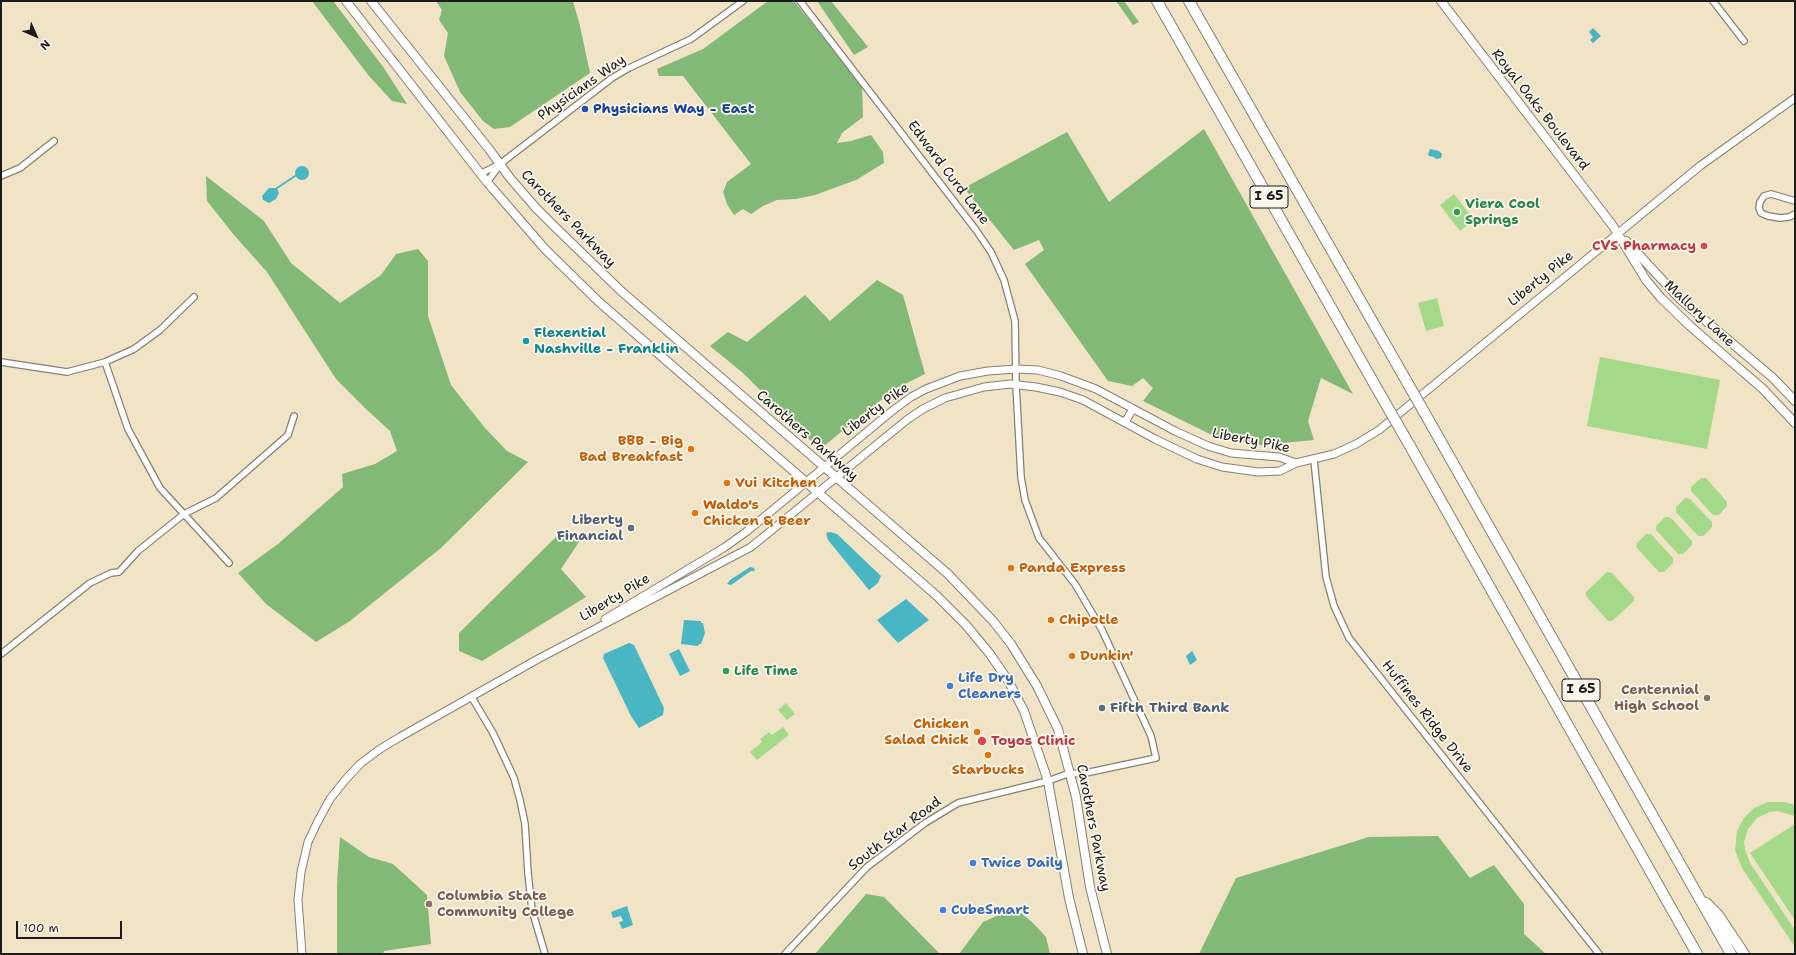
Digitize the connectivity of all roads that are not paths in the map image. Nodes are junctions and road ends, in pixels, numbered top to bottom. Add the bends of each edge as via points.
1 (346, 1) edge
2 (371, 1) edge
3 (743, 1) edge
4 (800, 1) edge
5 (1158, 1) edge
6 (1189, 1) edge
7 (1441, 1) edge
8 (1712, 1) edge
9 (1744, 41) dead end
10 (1795, 98) edge
11 (54, 140) dead end
12 (500, 164) junction
13 (480, 174) junction
14 (1, 176) edge
15 (486, 182) junction
16 (1795, 201) edge
17 (1795, 214) edge
18 (1618, 234) junction
19 (194, 297) dead end
20 (1, 362) edge
21 (105, 362) junction
22 (1017, 369) junction
23 (1016, 385) junction
24 (1795, 401) edge
25 (1133, 408) junction
26 (294, 416) dead end
27 (1125, 422) junction
28 (1795, 423) edge
29 (1314, 460) junction
30 (1296, 463) junction
31 (824, 467) junction
32 (837, 478) junction
33 (806, 482) junction
34 (819, 492) junction
35 (184, 514) junction
36 (229, 563) dead end
37 (1, 654) edge
38 (538, 659) junction
39 (471, 696) junction
40 (1156, 758) joint
41 (1070, 773) junction
42 (1048, 781) junction
43 (1697, 895) junction
44 (1690, 943) junction
45 (302, 954) edge
46 (545, 954) edge
47 (784, 954) edge
48 (1082, 954) edge
49 (1107, 954) edge
50 (1599, 954) edge
51 (1694, 954) edge
52 (1697, 954) edge
53 (1731, 954) edge
54 (1744, 954) edge

1 - 13 main road
2 - 12 main road, Carothers Parkway
3 - 12 street, Physicians Way via 691,39 612,78
4 - 22 street, Edward Curd Lane via 991,252 1009,294 1015,321
5 - 44 highway, I 65 / I 65, bridge
6 - 43 highway, I 65, bridge
7 - 18 main road, Royal Oaks Boulevard
8 - 9 street
10 - 18 street, Liberty Pike via 1700,166
11 - 14 street via 20,168
12 - 13 street, Physicians Way
12 - 15 street, Physicians Way
12 - 31 main road, Carothers Parkway via 536,208 621,291
13 - 15 main road
15 - 33 main road via 573,278
16 - 17 street via 1771,194 1764,196 1759,208 1761,213 1780,218
18 - 24 main road, Mallory Lane via 1680,299 1773,378
18 - 28 main road, Mallory Lane via 1646,280 1666,304 1762,389
18 - 29 street, Liberty Pike via 1379,430 1345,449
19 - 21 street via 160,330 134,349
20 - 21 street via 67,372
21 - 35 street via 128,429 160,488
22 - 23 street, Edward Curd Lane
22 - 25 street, Liberty Pike via 1038,370 1079,381
22 - 31 street, Liberty Pike via 960,376 926,388 892,411
23 - 27 street, Liberty Pike via 1060,392 1083,400
23 - 32 street, Liberty Pike via 965,391 923,409
23 - 40 street, Edward Curd Lane via 1021,476 1031,521 1039,538 1074,584 1102,630 1151,736
25 - 27 street
25 - 30 street, Liberty Pike via 1208,446 1231,453 1279,457
26 - 35 street via 288,435 216,498
27 - 30 street, Liberty Pike via 1197,459 1222,467 1258,472 1280,471
29 - 30 street, Liberty Pike
29 - 50 street, Huffines Ridge Drive via 1326,577 1334,606 1349,638
31 - 32 main road, Carothers Parkway
31 - 33 street, Liberty Pike
32 - 34 street, Liberty Pike
32 - 41 main road, Carothers Parkway via 948,574 993,621 1011,644 1037,686 1058,729
33 - 34 main road
33 - 38 street, Liberty Pike via 725,547
34 - 38 street, Liberty Pike via 751,547
34 - 42 main road via 937,596 990,654 1024,711
35 - 36 street
35 - 37 street via 138,551 119,572 90,583
38 - 39 street, Liberty Pike
39 - 45 street, Liberty Pike via 380,749 360,764 330,799 308,842 301,872 298,900
39 - 46 street via 493,733 514,778 525,824 532,910
40 - 41 street, South Star Road via 1081,774
41 - 42 street, South Star Road
41 - 49 main road, Carothers Parkway via 1090,887
42 - 47 street, South Star Road via 958,803 925,823 860,874
42 - 48 main road
43 - 53 highway, I 65
43 - 54 highway via 1718,915
44 - 51 highway
44 - 52 highway, I 65 / I 65

